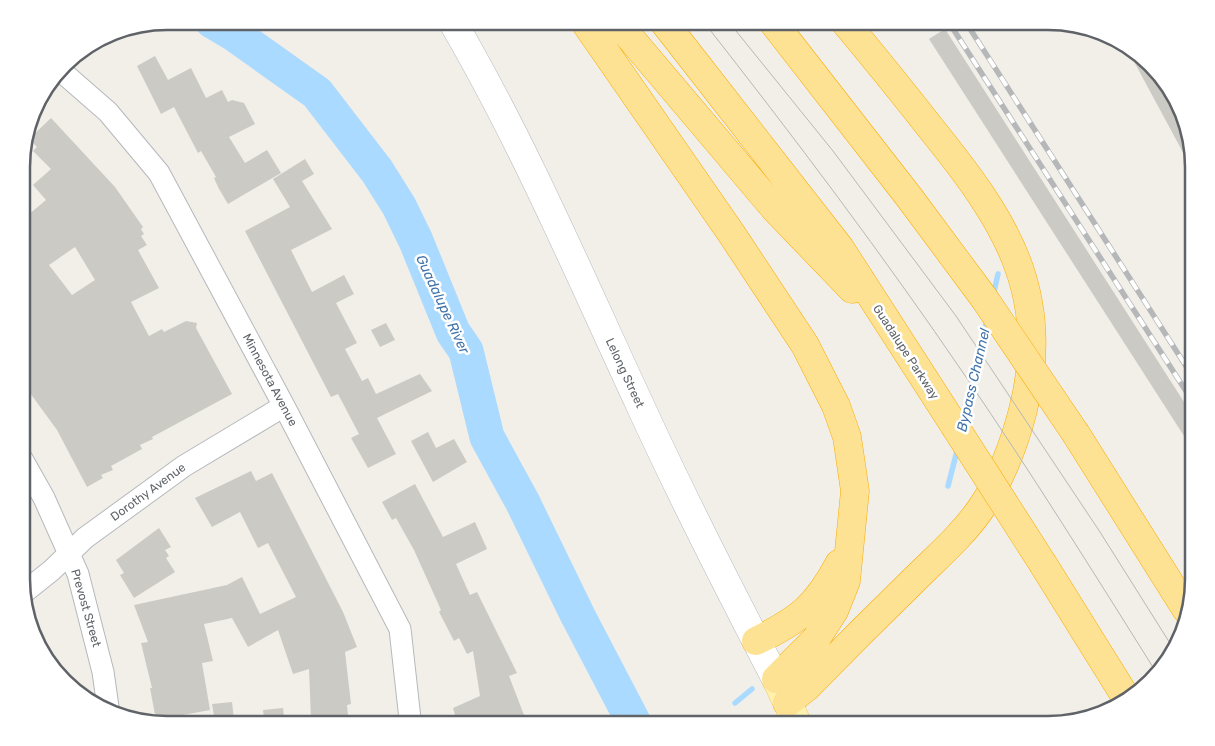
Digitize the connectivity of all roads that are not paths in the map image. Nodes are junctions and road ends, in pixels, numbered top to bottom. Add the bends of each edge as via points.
1 (457, 30) edge
2 (590, 30) edge
3 (624, 30) edge
4 (670, 30) edge
5 (779, 30) edge
6 (851, 30) edge
7 (65, 76) edge
8 (891, 330) junction
9 (284, 406) junction
10 (30, 475) edge
11 (847, 549) junction
12 (69, 554) junction
13 (30, 587) edge
14 (1182, 603) edge
15 (756, 641) junction
16 (1124, 693) edge
17 (107, 702) edge
18 (787, 702) edge
19 (410, 716) edge

1 - 15 main road, Lelong Street via 484,76 641,408
2 - 11 highway via 731,233 821,374 836,406 852,464 855,491
3 - 8 highway via 775,209
4 - 8 highway, Guadalupe Parkway via 840,248
5 - 14 highway, bridge via 910,197 984,298 1076,434
6 - 18 highway via 969,176 1004,229 1027,292 1032,358 1015,442 981,508 957,538 807,687
7 - 9 street, Minnesota Avenue via 108,112 159,173
8 - 16 highway, Guadalupe Parkway, bridge
9 - 12 street, Dorothy Avenue via 184,466 85,538
9 - 19 street, Minnesota Avenue via 400,629
10 - 12 street, Prevost Street
11 - 15 highway via 812,607 794,621
11 - 18 highway via 846,582
12 - 13 street, Dorothy Avenue
12 - 17 street, Prevost Street via 78,574
15 - 18 main road, Lelong Street

